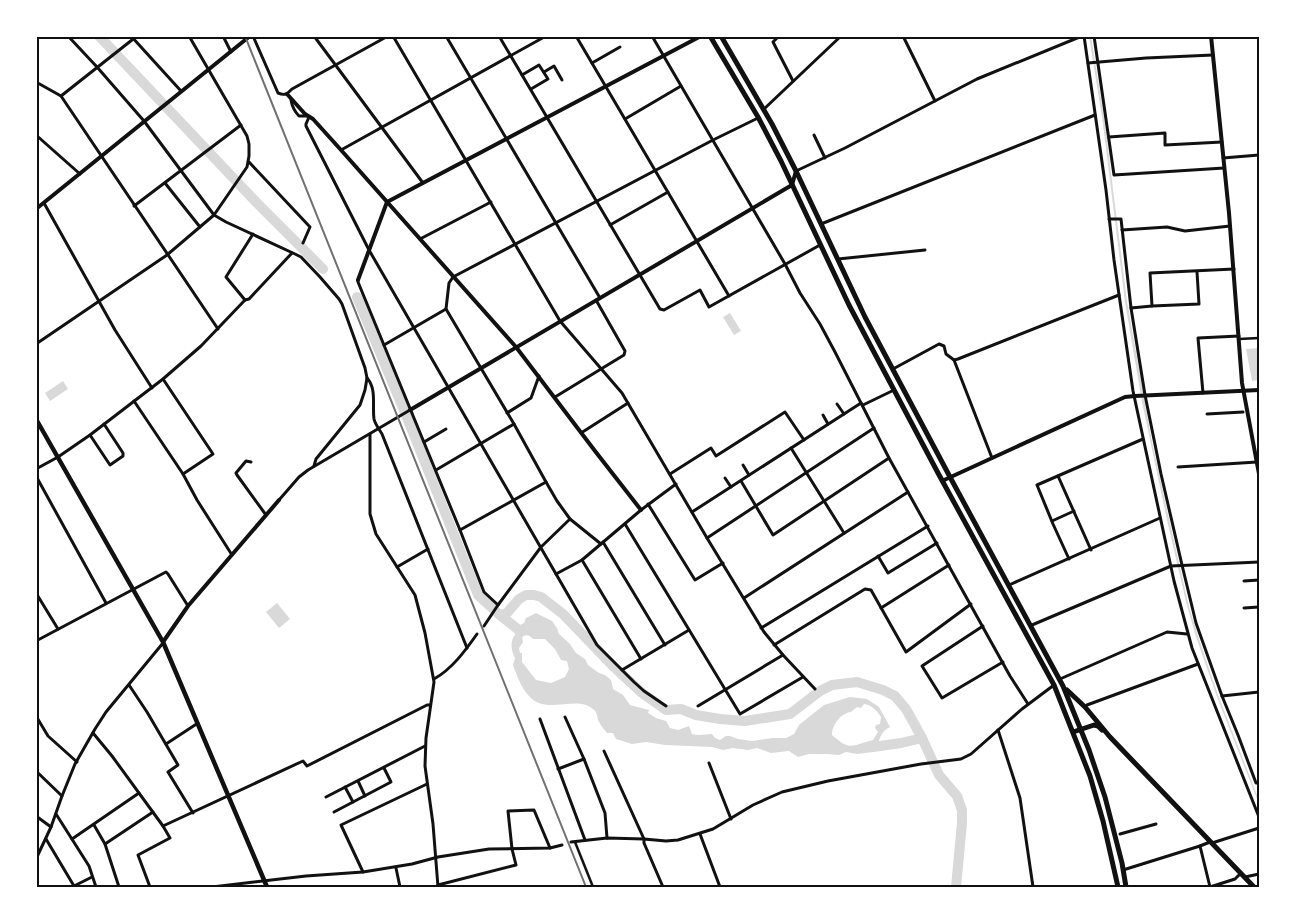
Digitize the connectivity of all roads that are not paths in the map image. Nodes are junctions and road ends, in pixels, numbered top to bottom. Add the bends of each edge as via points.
1 (68, 36) edge
2 (189, 36) edge
3 (223, 36) edge
4 (252, 36) edge
5 (314, 36) edge
6 (388, 36) edge
7 (393, 36) edge
8 (446, 36) edge
9 (499, 36) edge
10 (546, 36) edge
11 (576, 36) edge
12 (652, 36) edge
13 (701, 36) edge
14 (710, 36) edge
15 (779, 36) edge
16 (841, 36) edge
17 (903, 36) edge
18 (1083, 36) edge
19 (1094, 36) edge
20 (1211, 36) edge
21 (134, 37) edge
22 (724, 38) edge
23 (620, 47) dead end
24 (230, 52) junction
25 (1213, 54) junction
26 (511, 56) junction
27 (664, 56) junction
28 (1097, 62) junction
29 (592, 63) junction
30 (1089, 63) junction
31 (336, 65) junction
32 (97, 67) junction
33 (208, 69) junction
34 (544, 72) junction
35 (522, 75) junction
36 (471, 78) junction
37 (562, 80) dead end
38 (793, 81) junction
39 (36, 82) edge
40 (605, 86) junction
41 (681, 86) junction
42 (530, 89) junction
43 (181, 92) junction
44 (287, 94) junction
45 (61, 96) junction
46 (431, 100) junction
47 (935, 100) junction
48 (764, 109) junction
49 (1095, 115) junction
50 (308, 116) junction
51 (758, 117) junction
52 (548, 118) junction
53 (625, 119) junction
54 (144, 121) junction
55 (241, 125) junction
56 (382, 127) junction
57 (36, 135) edge
58 (814, 135) dead end
59 (1109, 137) junction
60 (506, 139) junction
61 (713, 140) junction
62 (1222, 142) junction
63 (341, 150) junction
64 (102, 156) junction
65 (1259, 156) edge
66 (825, 158) junction
67 (1224, 158) junction
68 (467, 161) junction
69 (249, 162) junction
70 (1224, 168) junction
71 (181, 170) junction
72 (655, 171) junction
73 (796, 172) junction
74 (80, 174) junction
75 (165, 183) junction
76 (424, 183) junction
77 (792, 185) junction
78 (668, 192) junction
79 (387, 202) junction
80 (491, 202) junction
81 (597, 202) junction
82 (44, 203) junction
83 (134, 206) junction
84 (752, 208) junction
85 (36, 209) edge
86 (214, 215) junction
87 (1109, 219) junction
88 (556, 223) junction
89 (820, 224) junction
90 (610, 225) junction
91 (1230, 226) junction
92 (200, 227) junction
93 (1122, 230) junction
94 (253, 234) junction
95 (420, 239) junction
96 (696, 241) junction
97 (303, 243) dead end
98 (516, 244) junction
99 (821, 245) junction
100 (369, 250) junction
101 (925, 250) dead end
102 (292, 252) junction
103 (167, 255) junction
104 (837, 259) junction
105 (786, 264) junction
106 (1234, 269) junction
107 (1197, 272) junction
108 (640, 275) junction
109 (453, 277) junction
110 (358, 280) joint
111 (1119, 295) junction
112 (729, 296) junction
113 (598, 299) junction
114 (245, 300) junction
115 (100, 302) junction
116 (1152, 306) junction
117 (1131, 308) junction
118 (446, 309) junction
119 (560, 321) junction
120 (414, 328) junction
121 (218, 329) junction
122 (1239, 337) junction
123 (1259, 338) edge
124 (36, 344) edge
125 (384, 346) junction
126 (516, 347) junction
127 (954, 360) junction
128 (481, 368) junction
129 (601, 368) junction
130 (892, 369) junction
131 (539, 376) junction
132 (367, 378) junction
133 (163, 379) junction
134 (449, 387) junction
135 (152, 388) junction
136 (894, 390) junction
137 (1259, 390) edge
138 (1244, 391) junction
139 (1203, 393) junction
140 (1145, 395) junction
141 (1136, 396) junction
142 (555, 397) junction
143 (134, 401) junction
144 (628, 403) junction
145 (837, 404) dead end
146 (862, 404) junction
147 (409, 411) junction
148 (1243, 412) dead end
149 (507, 413) junction
150 (844, 414) junction
151 (1207, 414) dead end
152 (823, 415) dead end
153 (36, 419) edge
154 (104, 424) junction
155 (514, 424) junction
156 (828, 424) junction
157 (874, 428) junction
158 (379, 429) junction
159 (446, 429) dead end
160 (581, 433) junction
161 (370, 434) junction
162 (90, 435) junction
163 (1143, 439) junction
164 (804, 440) junction
165 (424, 442) junction
166 (481, 444) junction
167 (791, 448) junction
168 (58, 457) junction
169 (889, 458) junction
170 (992, 458) junction
171 (941, 460) junction
172 (250, 462) dead end
173 (1257, 462) junction
174 (933, 464) junction
175 (743, 465) dead end
176 (314, 466) junction
177 (1178, 467) dead end
178 (36, 470) edge
179 (436, 470) junction
180 (806, 472) junction
181 (183, 474) junction
182 (670, 474) junction
183 (1259, 474) edge
184 (749, 475) junction
185 (36, 476) edge
186 (1058, 476) junction
187 (950, 477) junction
188 (725, 478) dead end
189 (741, 480) junction
190 (942, 481) junction
191 (546, 482) junction
192 (676, 484) junction
193 (731, 487) junction
194 (908, 492) junction
195 (280, 500) joint
196 (514, 500) junction
197 (824, 500) junction
198 (648, 504) junction
199 (756, 506) junction
200 (641, 510) junction
201 (1074, 511) junction
202 (692, 512) junction
203 (266, 515) junction
204 (570, 518) junction
205 (1160, 518) junction
206 (1052, 520) junction
207 (625, 524) junction
208 (928, 526) junction
209 (460, 530) junction
210 (844, 533) junction
211 (707, 538) junction
212 (602, 543) junction
213 (937, 543) junction
214 (541, 547) junction
215 (428, 549) junction
216 (1091, 550) junction
217 (232, 555) junction
218 (878, 556) junction
219 (1069, 559) junction
220 (582, 560) junction
221 (1259, 562) edge
222 (723, 563) junction
223 (949, 565) junction
224 (1180, 565) junction
225 (1171, 566) junction
226 (397, 567) junction
227 (556, 574) junction
228 (1259, 580) edge
229 (1244, 581) dead end
230 (1009, 585) junction
231 (133, 589) junction
232 (36, 593) edge
233 (744, 598) junction
234 (106, 603) junction
235 (971, 604) junction
236 (188, 606) junction
237 (497, 606) junction
238 (1259, 607) edge
239 (881, 608) junction
240 (1244, 608) dead end
241 (1032, 625) junction
242 (484, 626) dead end
243 (983, 626) junction
244 (761, 628) junction
245 (58, 629) junction
246 (689, 630) junction
247 (477, 634) dead end
248 (1187, 634) junction
249 (36, 641) edge
250 (163, 642) junction
251 (665, 645) junction
252 (774, 645) junction
253 (467, 648) junction
254 (783, 655) junction
255 (641, 659) junction
256 (1003, 662) junction
257 (1198, 664) junction
258 (622, 670) junction
259 (803, 677) junction
260 (434, 679) junction
261 (1060, 679) junction
262 (129, 685) junction
263 (1054, 685) junction
264 (1064, 686) junction
265 (815, 689) dead end
266 (726, 690) junction
267 (1259, 692) edge
268 (1222, 696) junction
269 (1028, 704) junction
270 (430, 705) junction
271 (666, 706) dead end
272 (698, 706) dead end
273 (1085, 707) junction
274 (36, 716) edge
275 (565, 717) dead end
276 (540, 719) dead end
277 (198, 723) junction
278 (1081, 728) junction
279 (998, 730) junction
280 (1073, 732) junction
281 (93, 733) junction
282 (1110, 737) junction
283 (166, 744) junction
284 (425, 746) junction
285 (604, 751) dead end
286 (584, 759) junction
287 (77, 762) junction
288 (709, 763) dead end
289 (384, 768) junction
290 (558, 769) junction
291 (36, 772) edge
292 (358, 780) junction
293 (1259, 783) edge
294 (427, 784) junction
295 (345, 787) junction
296 (139, 793) junction
297 (228, 795) junction
298 (62, 796) junction
299 (365, 796) junction
300 (326, 797) dead end
301 (353, 802) junction
302 (153, 812) junction
303 (334, 812) dead end
304 (193, 813) junction
305 (56, 814) junction
306 (36, 816) edge
307 (1259, 817) edge
308 (731, 819) junction
309 (1156, 824) dead end
310 (94, 825) junction
311 (163, 826) junction
312 (51, 827) junction
313 (1259, 828) edge
314 (700, 834) junction
315 (1120, 834) dead end
316 (607, 838) junction
317 (46, 839) junction
318 (72, 839) junction
319 (644, 839) junction
320 (585, 840) junction
321 (573, 842) joint
322 (1211, 842) junction
323 (105, 844) junction
324 (562, 845) dead end
325 (1200, 846) junction
326 (550, 848) junction
327 (512, 849) junction
328 (436, 858) junction
329 (36, 860) edge
330 (396, 868) junction
331 (1123, 870) junction
332 (363, 872) junction
333 (1259, 874) edge
334 (1243, 875) junction
335 (92, 876) junction
336 (264, 880) junction
337 (438, 886) edge
338 (96, 887) edge
339 (119, 887) edge
340 (150, 887) edge
341 (212, 887) edge
342 (267, 887) edge
343 (400, 887) edge
344 (593, 887) edge
345 (663, 887) edge
346 (720, 887) edge
347 (1033, 887) edge
348 (1118, 887) edge
349 (1126, 887) edge
350 (1254, 887) edge

1 - 32 street
2 - 33 street
3 - 24 street
4 - 24 street
4 - 44 street via 278,93
5 - 31 street
6 - 31 street
7 - 46 street
8 - 36 street
9 - 26 street
10 - 26 street
11 - 29 street
12 - 27 street
13 - 27 street
14 - 51 main road
15 - 38 street via 773,42
16 - 38 street
17 - 47 street
18 - 30 street
18 - 47 street via 977,79
19 - 28 street
20 - 25 street
21 - 32 street
21 - 43 street
22 - 48 main road
23 - 29 street
24 - 33 street
25 - 28 street
25 - 62 street
26 - 35 street
26 - 36 street
27 - 40 street
27 - 41 street
28 - 30 street
28 - 59 street
29 - 40 street
30 - 49 street
31 - 44 street
31 - 56 street
32 - 45 street
32 - 54 street
33 - 43 street
33 - 55 street
34 - 35 street via 540,65
34 - 37 street via 554,66
34 - 42 street via 548,79
35 - 42 street
36 - 46 street
36 - 60 street
38 - 48 street
39 - 45 street
40 - 52 street
40 - 53 street
41 - 53 street
41 - 61 street
42 - 52 street
43 - 54 street
44 - 50 street
45 - 64 street
46 - 56 street
46 - 68 street
47 - 66 street
48 - 73 main road
49 - 87 street
49 - 89 street
50 - 63 street
50 - 100 street via 306,126
51 - 61 street
51 - 77 main road
52 - 60 street
52 - 81 street
53 - 72 street
54 - 64 street
54 - 71 street
55 - 69 street via 249,144
55 - 71 street
56 - 63 street
56 - 76 street
57 - 74 street
58 - 66 street
59 - 62 street via 1165,133 1166,145
59 - 70 street via 1114,175
60 - 68 street
60 - 88 street
61 - 72 street
61 - 84 street
62 - 67 street
63 - 79 street
64 - 74 street
64 - 83 street
65 - 67 street
66 - 73 street
67 - 70 street
68 - 76 street
68 - 80 street
69 - 86 street
69 - 97 street via 310,227
70 - 91 street
71 - 75 street
71 - 86 street
72 - 78 street
72 - 81 street
73 - 77 street
73 - 89 main road
74 - 82 street
75 - 83 street
75 - 92 street
76 - 79 street
77 - 84 street
77 - 99 main road
78 - 90 street
78 - 96 street
79 - 95 street
79 - 100 street
80 - 95 street
80 - 98 street
81 - 88 street
81 - 90 street
82 - 85 street
82 - 115 street
83 - 103 street
84 - 96 street
84 - 105 street
86 - 92 street
86 - 94 street
87 - 93 street via 1120,219
87 - 111 street
88 - 98 street
88 - 113 street
89 - 104 main road
90 - 108 street
91 - 93 street
91 - 106 street
92 - 103 street
93 - 117 street
94 - 102 street
94 - 114 street via 226,278
95 - 109 street
96 - 108 street
96 - 112 street
98 - 109 street
98 - 119 street
99 - 105 street
99 - 136 main road
100 - 110 street
100 - 120 street
101 - 104 street
102 - 114 street
102 - 132 street via 301,257 342,304
103 - 115 street
103 - 121 street
104 - 130 main road
105 - 112 street
105 - 146 street
106 - 107 street
106 - 122 street
107 - 116 street via 1199,304
107 - 116 street via 1150,273
108 - 112 street via 660,309 664,310 700,290 709,307
108 - 113 street
109 - 118 street via 449,283
109 - 126 street
110 - 125 street
111 - 127 street
111 - 141 street
113 - 119 street
113 - 129 street via 625,351 624,355
114 - 121 street
115 - 124 street
115 - 135 street
116 - 117 street
117 - 140 street
118 - 120 street
118 - 128 street
119 - 126 street
119 - 129 street
120 - 125 street
120 - 134 street
121 - 133 street
122 - 123 street
122 - 138 street
122 - 139 street via 1198,338
125 - 147 street
126 - 128 street
126 - 131 street
127 - 130 street via 939,344
127 - 170 street
128 - 134 street
128 - 149 street
129 - 142 street
129 - 144 street
130 - 171 main road
131 - 142 street
131 - 149 street via 531,398
132 - 158 street via 372,387 374,418
132 - 176 street via 360,405 316,459
133 - 135 street
133 - 181 street via 213,454
134 - 147 street
134 - 166 street
135 - 143 street
136 - 146 street
136 - 174 main road
137 - 138 street
138 - 139 street
138 - 173 street
139 - 140 street
140 - 141 street
140 - 224 street
141 - 163 street
141 - 170 street via 1120,400
142 - 160 street
143 - 154 street
143 - 181 street
144 - 160 street
144 - 182 street
145 - 150 street
146 - 150 street
146 - 157 street
147 - 158 street
147 - 165 street
148 - 151 street
149 - 155 street
150 - 156 street
152 - 156 street
153 - 168 main road
154 - 162 street
154 - 162 street via 123,456 110,465
155 - 166 street
155 - 191 street
156 - 164 street
157 - 169 street
157 - 180 street
158 - 161 street
158 - 215 street
159 - 165 street
160 - 200 street
161 - 176 street
161 - 226 street via 370,514 376,534
162 - 168 street
163 - 186 street
163 - 205 street
164 - 167 street
164 - 182 street via 785,412 716,456 711,448
165 - 179 street
166 - 179 street
166 - 196 street
167 - 180 street
167 - 184 street
168 - 178 street
168 - 231 main road
169 - 194 street
169 - 197 street
170 - 187 street
171 - 174 main road
171 - 187 main road
172 - 203 street via 236,473
173 - 177 street
173 - 183 street
174 - 190 main road
175 - 184 street
176 - 195 street via 299,477
179 - 209 street
180 - 197 street
180 - 199 street
181 - 217 street
182 - 192 street
184 - 189 street
185 - 234 street
186 - 201 street
186 - 206 street via 1037,485
187 - 190 street
187 - 230 main road
188 - 193 street
189 - 193 street
189 - 199 street
190 - 263 main road
191 - 196 street
191 - 204 street
192 - 198 street
192 - 202 street
193 - 202 street
194 - 208 street
194 - 210 street
195 - 203 street
196 - 209 street
196 - 214 street
197 - 199 street via 773,535
197 - 210 street
198 - 200 street
198 - 222 street via 695,580
199 - 211 street
200 - 207 street
201 - 206 street
201 - 216 street
202 - 211 street
203 - 217 street
204 - 212 street
204 - 214 street
205 - 216 street
205 - 225 street
206 - 219 street
207 - 212 street
207 - 246 street
208 - 213 street
208 - 218 street
209 - 237 street via 484,592
210 - 233 street
211 - 222 street
212 - 220 street
212 - 251 street
213 - 218 street via 888,573
213 - 223 street
214 - 227 street
214 - 237 street
215 - 226 street
215 - 253 street
216 - 219 street
217 - 236 street
218 - 244 street
219 - 230 street
220 - 227 street
220 - 255 street
221 - 224 street
222 - 233 street
223 - 235 street
223 - 239 street
224 - 225 street
224 - 268 street
225 - 241 street
225 - 248 street
226 - 260 street via 415,595
227 - 258 street via 596,644
228 - 229 street
230 - 241 main road
231 - 234 street
231 - 236 street via 166,572
231 - 250 main road
232 - 245 street
233 - 244 street
234 - 245 street
235 - 239 street via 906,652
235 - 243 street
236 - 250 street
237 - 242 street
238 - 240 street
239 - 252 street via 871,590 865,589
241 - 261 main road
243 - 256 street
243 - 256 street via 922,666 942,698
244 - 252 street
245 - 249 street
246 - 251 street
246 - 266 street
247 - 253 street
248 - 257 street
248 - 261 street via 1167,632
250 - 262 street
250 - 277 main road
251 - 255 street
252 - 254 street
253 - 260 street
254 - 259 street
254 - 266 street
255 - 258 street
256 - 269 street
257 - 273 street
257 - 307 street
258 - 271 street
259 - 265 street
259 - 266 street via 740,714
260 - 270 street
261 - 264 main road
262 - 281 street
262 - 283 street
263 - 269 street
263 - 280 main road
264 - 273 main road
264 - 278 main road
266 - 272 street
267 - 268 street
268 - 293 street via 1256,783
269 - 279 street
270 - 284 street
270 - 297 street via 307,766 304,761
273 - 282 main road
274 - 287 street via 48,736
275 - 286 street
276 - 290 street
277 - 283 street
277 - 297 main road
278 - 280 main road
278 - 282 main road via 1098,726
278 - 331 main road via 1112,818
279 - 308 street via 965,757 782,792
279 - 347 street via 1020,798
280 - 348 main road via 1097,799
281 - 287 street
281 - 296 street
282 - 322 main road
283 - 304 street via 178,765 168,772
284 - 289 street
284 - 294 street
285 - 319 street
286 - 290 street
286 - 316 street via 605,813
287 - 298 street
288 - 308 street
289 - 292 street
289 - 299 street via 392,782
290 - 320 street
291 - 298 street
292 - 295 street
292 - 299 street
294 - 328 street
294 - 332 street via 341,825
295 - 300 street
295 - 301 street
296 - 302 street
296 - 310 street
297 - 304 street
297 - 336 main road
298 - 305 street
299 - 301 street
301 - 303 street
302 - 311 street
302 - 323 street
304 - 311 street
305 - 312 street
305 - 318 street
306 - 312 street
308 - 314 street
309 - 315 street
310 - 318 street
310 - 323 street
311 - 340 street via 170,838 138,854
312 - 317 street
313 - 322 street
314 - 319 street via 672,841
314 - 346 street
316 - 319 street
316 - 320 street
317 - 329 street
317 - 335 street via 74,886
318 - 335 street
319 - 345 street
320 - 321 street
321 - 344 street
322 - 325 street
322 - 334 main road
323 - 339 street
324 - 326 street
325 - 331 street
325 - 334 street via 1210,887
326 - 327 street
326 - 327 street via 534,810 508,811
327 - 328 street via 489,849
327 - 337 street via 516,865
328 - 330 street
328 - 337 street
330 - 332 street
330 - 343 street
331 - 349 main road
332 - 336 street
333 - 334 street
334 - 350 main road
335 - 338 street
336 - 341 street
336 - 342 main road

